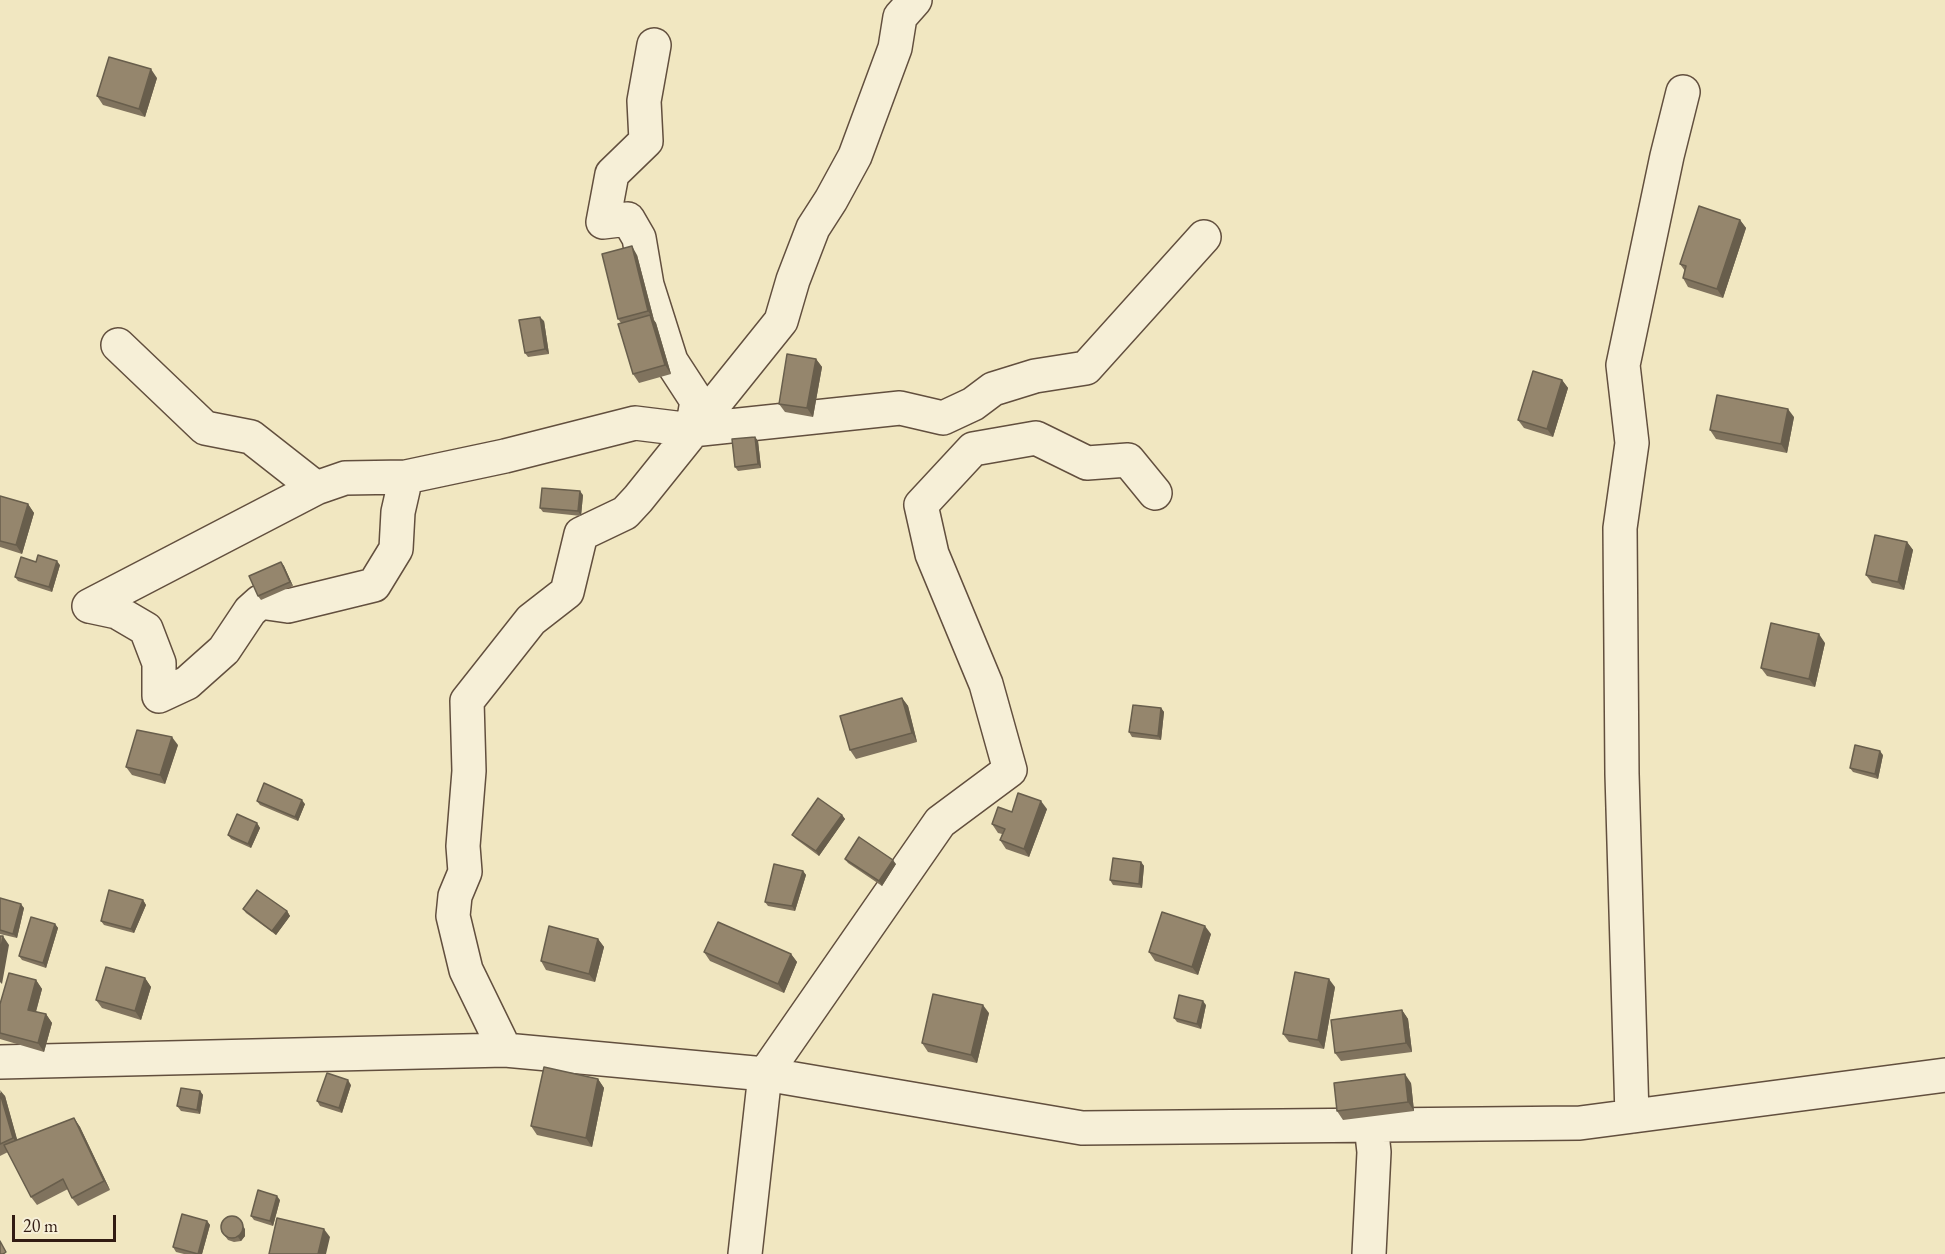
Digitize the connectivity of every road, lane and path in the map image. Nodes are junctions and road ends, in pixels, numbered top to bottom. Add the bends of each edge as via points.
1 (915, 0) edge
2 (654, 45) dead end
3 (1683, 92) dead end
4 (1204, 237) dead end
5 (118, 345) dead end
6 (692, 430) junction
7 (406, 477) junction
8 (316, 488) junction
9 (1155, 493) dead end
10 (505, 1050) junction
11 (0, 1062) edge
12 (765, 1074) junction
13 (1945, 1075) edge
14 (1632, 1116) junction
15 (1371, 1125) junction
16 (745, 1254) edge
17 (1369, 1254) edge

1 - 6 street via 900,17 895,48 855,156 813,228 781,321
2 - 6 street via 644,101 646,141 612,174 603,222 628,219 639,238 647,285 671,361 697,401
3 - 14 street via 1623,365 1632,443 1620,528 1622,774
4 - 6 street via 1086,368 1035,376 993,389 943,418 900,408
5 - 8 street via 205,428 251,437
6 - 7 street via 635,423
6 - 10 street via 625,513 581,534 567,592 531,620 467,701 465,872 455,896 453,916 466,970
7 - 8 street via 345,478
7 - 8 street via 398,512 396,549 374,585 288,606 260,602 224,650 187,683 159,696 159,663 146,629 117,612 89,606
9 - 12 street via 1128,460 1087,463 1036,438 973,449 921,506 932,554 987,684 1010,770 940,822
10 - 11 street
10 - 12 street
12 - 15 street via 1082,1128
12 - 16 street
13 - 14 street
14 - 15 street via 1580,1123
15 - 17 street via 1374,1152

